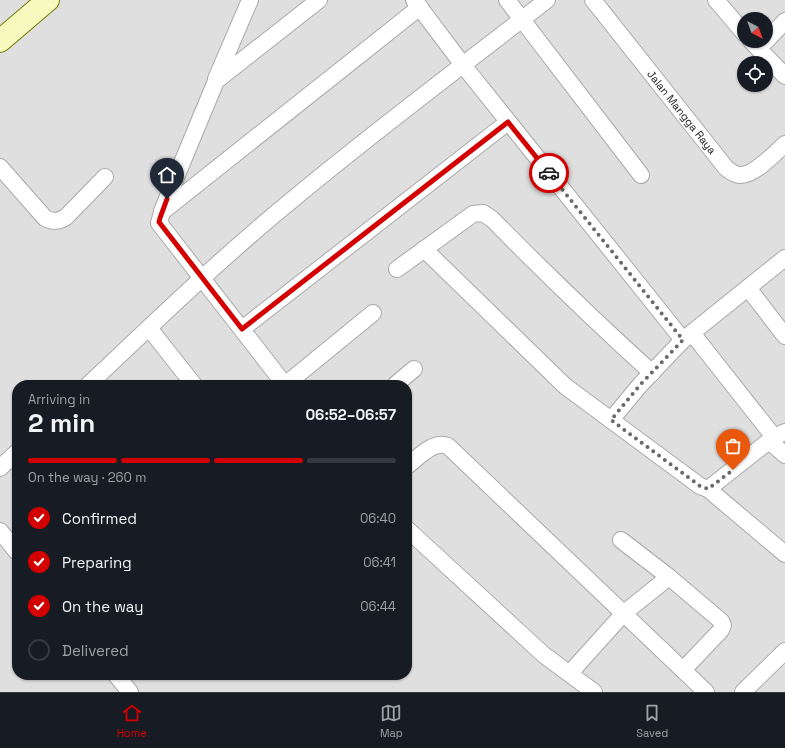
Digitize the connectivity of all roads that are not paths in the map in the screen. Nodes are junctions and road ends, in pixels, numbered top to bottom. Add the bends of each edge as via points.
1 (48, 0) edge
2 (250, 0) edge
3 (318, 0) edge
4 (507, 0) edge
5 (547, 0) edge
6 (593, 0) edge
7 (716, 0) edge
8 (417, 4) edge
9 (522, 20) junction
10 (785, 21) edge
11 (737, 25) edge
12 (773, 32) edge
13 (0, 41) edge
14 (764, 48) edge
15 (463, 65) junction
16 (785, 76) edge
17 (216, 81) junction
18 (508, 122) junction
19 (785, 144) edge
20 (0, 167) edge
21 (641, 175) dead end
22 (104, 177) dead end
23 (162, 212) junction
24 (424, 249) junction
25 (785, 258) edge
26 (397, 269) dead end
27 (202, 278) junction
28 (748, 288) junction
29 (373, 313) dead end
30 (149, 328) junction
31 (242, 329) junction
32 (785, 336) edge
33 (687, 337) junction
34 (414, 369) dead end
35 (652, 373) junction
36 (99, 380) edge
37 (190, 380) edge
38 (281, 380) edge
39 (291, 380) edge
40 (401, 380) edge
41 (611, 420) junction
42 (776, 437) edge
43 (785, 455) edge
44 (12, 457) edge
45 (412, 462) edge
46 (0, 468) edge
47 (708, 489) junction
48 (0, 530) edge
49 (412, 534) edge
50 (621, 540) dead end
51 (12, 546) edge
52 (785, 554) edge
53 (669, 577) junction
54 (624, 613) junction
55 (785, 651) edge
56 (683, 670) junction
57 (570, 673) junction
58 (120, 680) edge
59 (130, 692) edge
60 (594, 692) edge
61 (706, 692) edge
62 (743, 692) edge

1 - 13 main road
2 - 17 street
3 - 17 street
4 - 9 street
5 - 9 street
6 - 19 street, Jalan Mangga Raya via 726,168 739,175 752,172
7 - 11 street
8 - 15 street
8 - 23 street
9 - 15 street
9 - 21 street
10 - 12 street
14 - 16 street
15 - 18 street
15 - 27 street via 291,200
17 - 23 street
18 - 31 street
18 - 33 street
20 - 22 street via 45,218 53,221 61,221 66,217
23 - 27 street via 159,222
24 - 26 street
24 - 35 street via 473,214 483,213
24 - 41 street via 565,386
25 - 28 street
27 - 30 street
27 - 31 street
28 - 32 street
28 - 33 street
29 - 39 street
30 - 36 street
30 - 37 street
31 - 38 street
33 - 35 street
33 - 42 street
34 - 40 street
35 - 41 street
41 - 47 street via 700,486
42 - 43 street
42 - 47 street
44 - 46 street
45 - 54 street via 431,448 441,444 448,446
47 - 52 street
48 - 51 street
49 - 57 street via 544,655
50 - 53 street
53 - 54 street
53 - 56 street via 723,625
54 - 56 street
54 - 57 street
55 - 62 street
56 - 61 street
57 - 60 street
58 - 59 street

